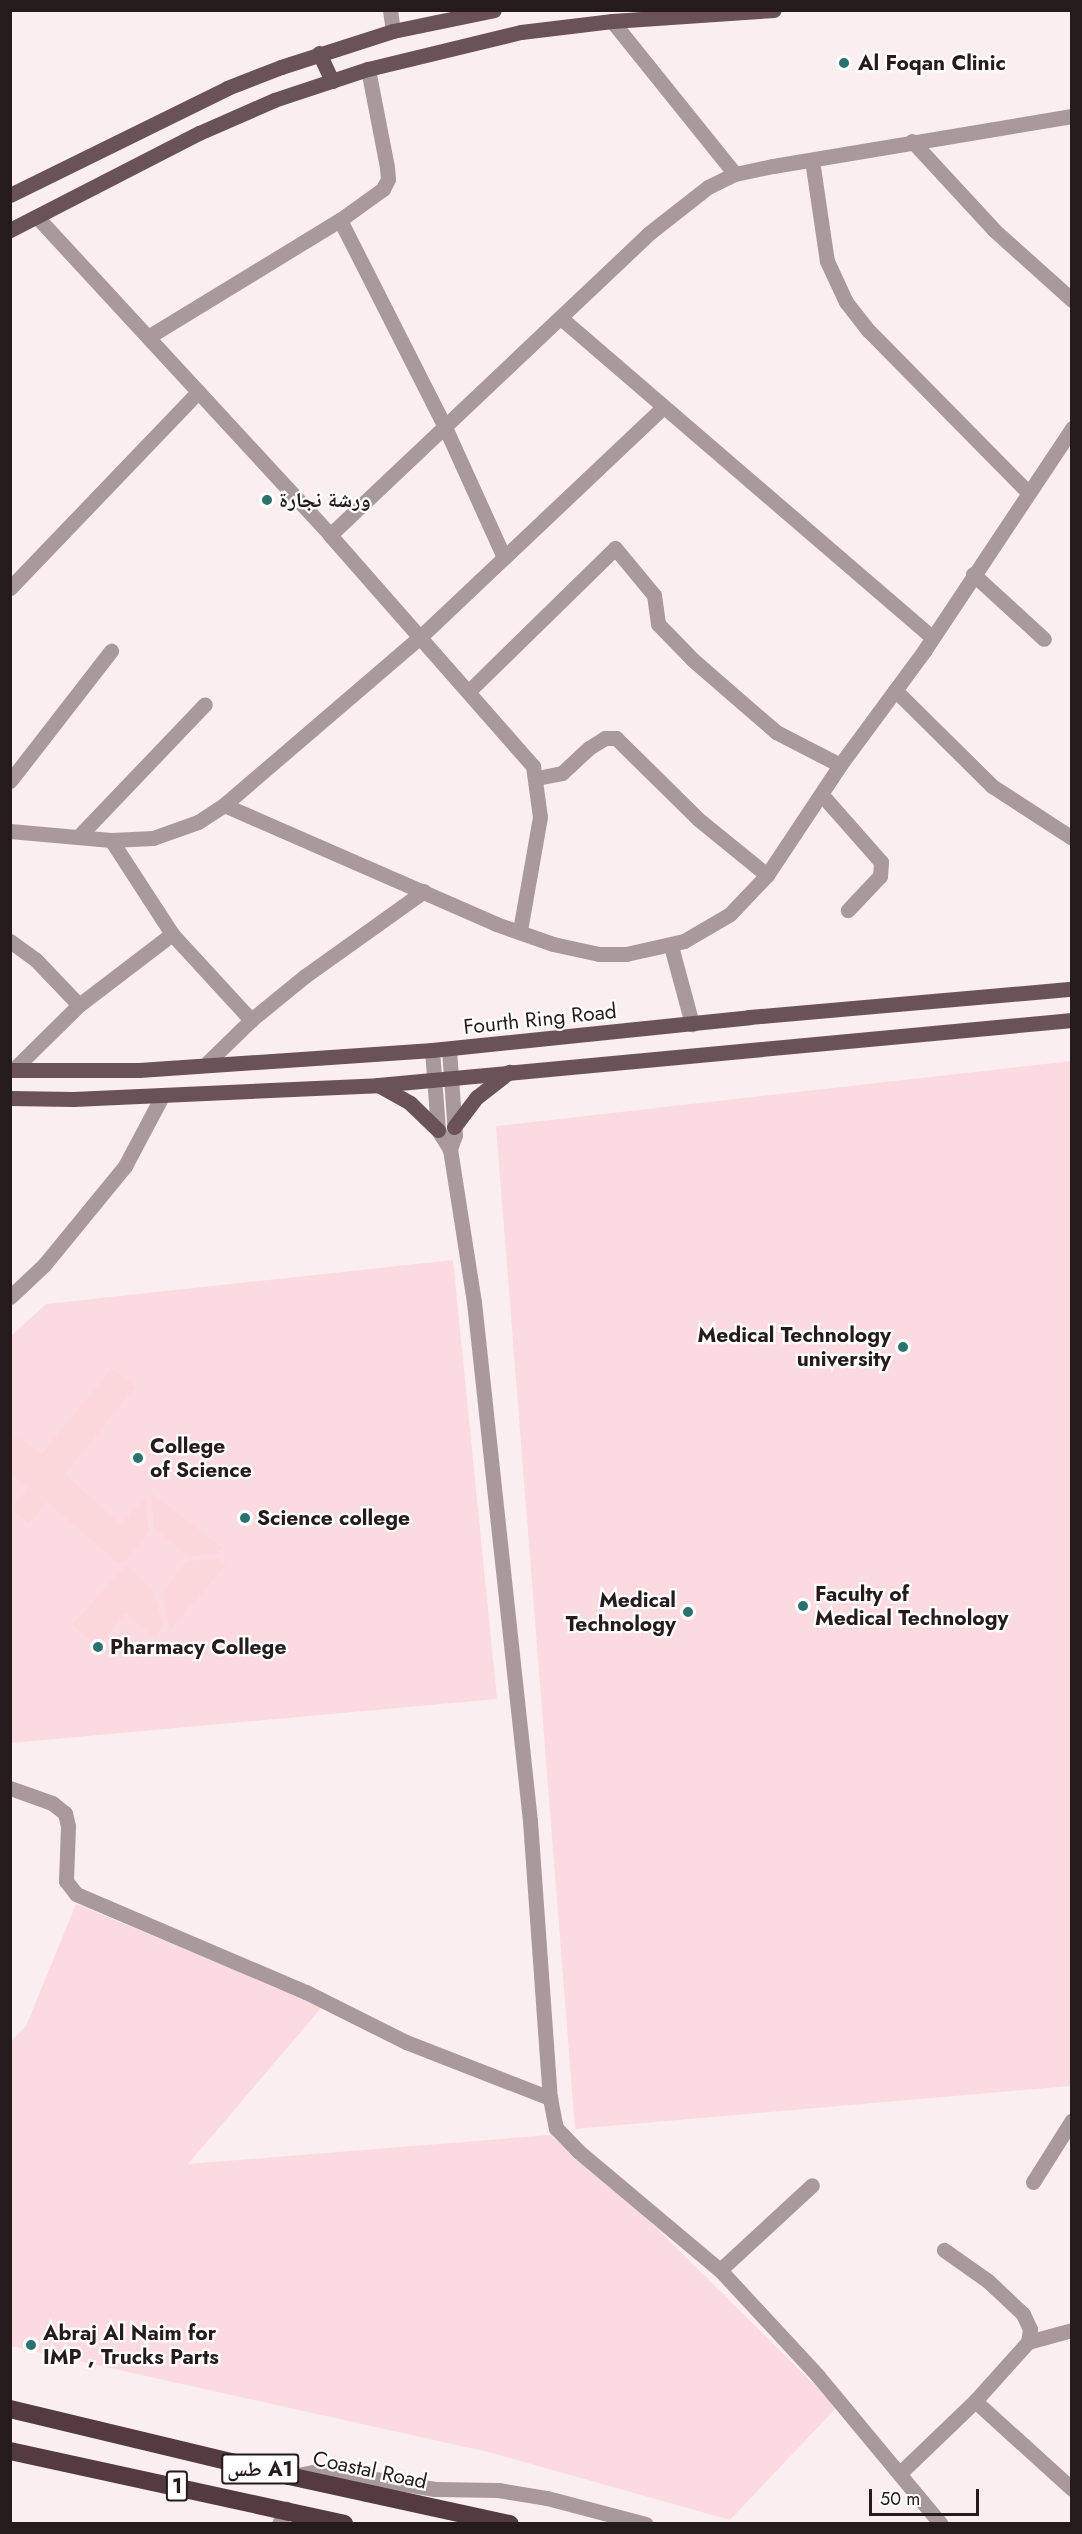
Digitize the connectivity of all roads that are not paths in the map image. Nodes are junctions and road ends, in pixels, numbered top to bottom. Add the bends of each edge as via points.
1 (390, 10) edge
2 (494, 10) edge
3 (774, 10) edge
4 (612, 21) junction
5 (393, 31) junction
6 (319, 53) junction
7 (368, 69) junction
8 (332, 81) junction
9 (1071, 116) edge
10 (912, 141) junction
11 (812, 160) junction
12 (735, 174) junction
13 (10, 195) edge
14 (38, 217) junction
15 (340, 220) junction
16 (10, 230) edge
17 (1071, 300) edge
18 (562, 319) junction
19 (148, 337) junction
20 (198, 392) junction
21 (662, 408) junction
22 (444, 425) junction
23 (1071, 428) edge
24 (1028, 492) junction
25 (330, 535) junction
26 (504, 557) junction
27 (974, 574) junction
28 (10, 588) edge
29 (931, 636) junction
30 (418, 639) junction
31 (1044, 639) dead end
32 (111, 651) dead end
33 (895, 690) junction
34 (469, 691) junction
35 (205, 704) dead end
36 (840, 765) junction
37 (537, 778) junction
38 (10, 781) edge
39 (822, 795) junction
40 (224, 805) junction
41 (10, 831) edge
42 (79, 836) junction
43 (1071, 838) edge
44 (111, 840) junction
45 (767, 875) junction
46 (424, 891) junction
47 (848, 910) dead end
48 (520, 931) junction
49 (172, 934) junction
50 (10, 941) edge
51 (671, 946) junction
52 (1071, 989) edge
53 (79, 1005) junction
54 (251, 1020) junction
55 (1071, 1020) edge
56 (692, 1024) junction
57 (449, 1049) junction
58 (432, 1050) junction
59 (207, 1063) junction
60 (12, 1070) edge
61 (510, 1072) junction
62 (451, 1078) junction
63 (435, 1079) junction
64 (378, 1085) junction
65 (162, 1096) junction
66 (10, 1098) edge
67 (454, 1127) junction
68 (438, 1130) junction
69 (450, 1149) junction
70 (10, 1297) edge
71 (10, 1788) edge
72 (550, 2098) junction
73 (1071, 2120) edge
74 (1033, 2182) dead end
75 (812, 2185) dead end
76 (944, 2250) dead end
77 (720, 2270) junction
78 (1071, 2330) edge
79 (1028, 2342) junction
80 (975, 2401) junction
81 (10, 2409) edge
82 (10, 2451) edge
83 (900, 2473) junction
84 (289, 2476) junction
85 (1071, 2489) edge
86 (283, 2516) edge
87 (344, 2523) edge
88 (510, 2523) edge
89 (646, 2523) edge
90 (941, 2523) edge

1 - 5 street
2 - 5 main road
3 - 4 main road
4 - 7 main road via 521,32
4 - 12 street
5 - 6 main road
6 - 8 main road
6 - 13 main road via 227,88
7 - 8 main road
7 - 15 street via 388,179 375,196
8 - 14 main road via 198,133
9 - 10 street
10 - 11 street
10 - 17 street via 994,230
11 - 12 street
11 - 24 street via 827,261 846,302 868,330
12 - 18 street via 708,187 648,234
14 - 16 main road
14 - 19 street
15 - 19 street
15 - 22 street
18 - 21 street
18 - 22 street
19 - 20 street
20 - 25 street
20 - 28 street
21 - 26 street
21 - 29 street
22 - 25 street
22 - 26 street
23 - 24 street
24 - 27 street
25 - 30 street
26 - 30 street
27 - 29 street
27 - 31 street
29 - 33 street
30 - 34 street
30 - 40 street
32 - 38 street
33 - 36 street
33 - 43 street via 992,786
34 - 36 street via 615,548 654,595 658,624 693,660 776,732
34 - 37 street via 533,766
35 - 42 street
36 - 39 street
37 - 45 street via 562,773 589,748 605,738 616,738 698,819
37 - 48 street via 540,817
39 - 45 street
39 - 47 street via 881,862 880,876
40 - 44 street via 171,834
40 - 46 street
41 - 42 street
42 - 44 street
44 - 49 street
45 - 51 street via 730,914
46 - 48 street
46 - 54 street via 357,935
48 - 51 street via 553,944 599,954
49 - 53 street
49 - 54 street
50 - 53 street via 29,954
51 - 56 street
52 - 56 main road, Fourth Ring Road
53 - 60 street
54 - 59 street
55 - 61 main road
56 - 57 main road, Fourth Ring Road
57 - 58 main road, Fourth Ring Road
57 - 62 street
58 - 59 main road, Fourth Ring Road
58 - 63 street
59 - 60 main road, Fourth Ring Road via 139,1070
61 - 62 main road
61 - 67 main road via 477,1097
62 - 63 main road
62 - 67 street
63 - 64 main road
63 - 68 street
64 - 65 main road
64 - 68 main road via 410,1103
65 - 66 main road
65 - 70 street via 125,1166 44,1265
67 - 69 street
68 - 69 street
69 - 72 street via 474,1302 530,1821
71 - 72 street via 52,1803 64,1813 69,1826 66,1881 76,1894 306,1992 406,2042
72 - 77 street via 556,2128 565,2138
73 - 74 street
75 - 77 street
76 - 79 street via 988,2281 1023,2314 1030,2330
77 - 83 street
78 - 79 street
79 - 80 street
80 - 83 street
80 - 85 street
81 - 84 highway, Coastal Road / طس A1
82 - 86 highway, 1
83 - 90 street
84 - 88 highway, Coastal Road / طس A1
84 - 89 street via 313,2472 345,2474 435,2489 498,2490
86 - 87 highway, 1

